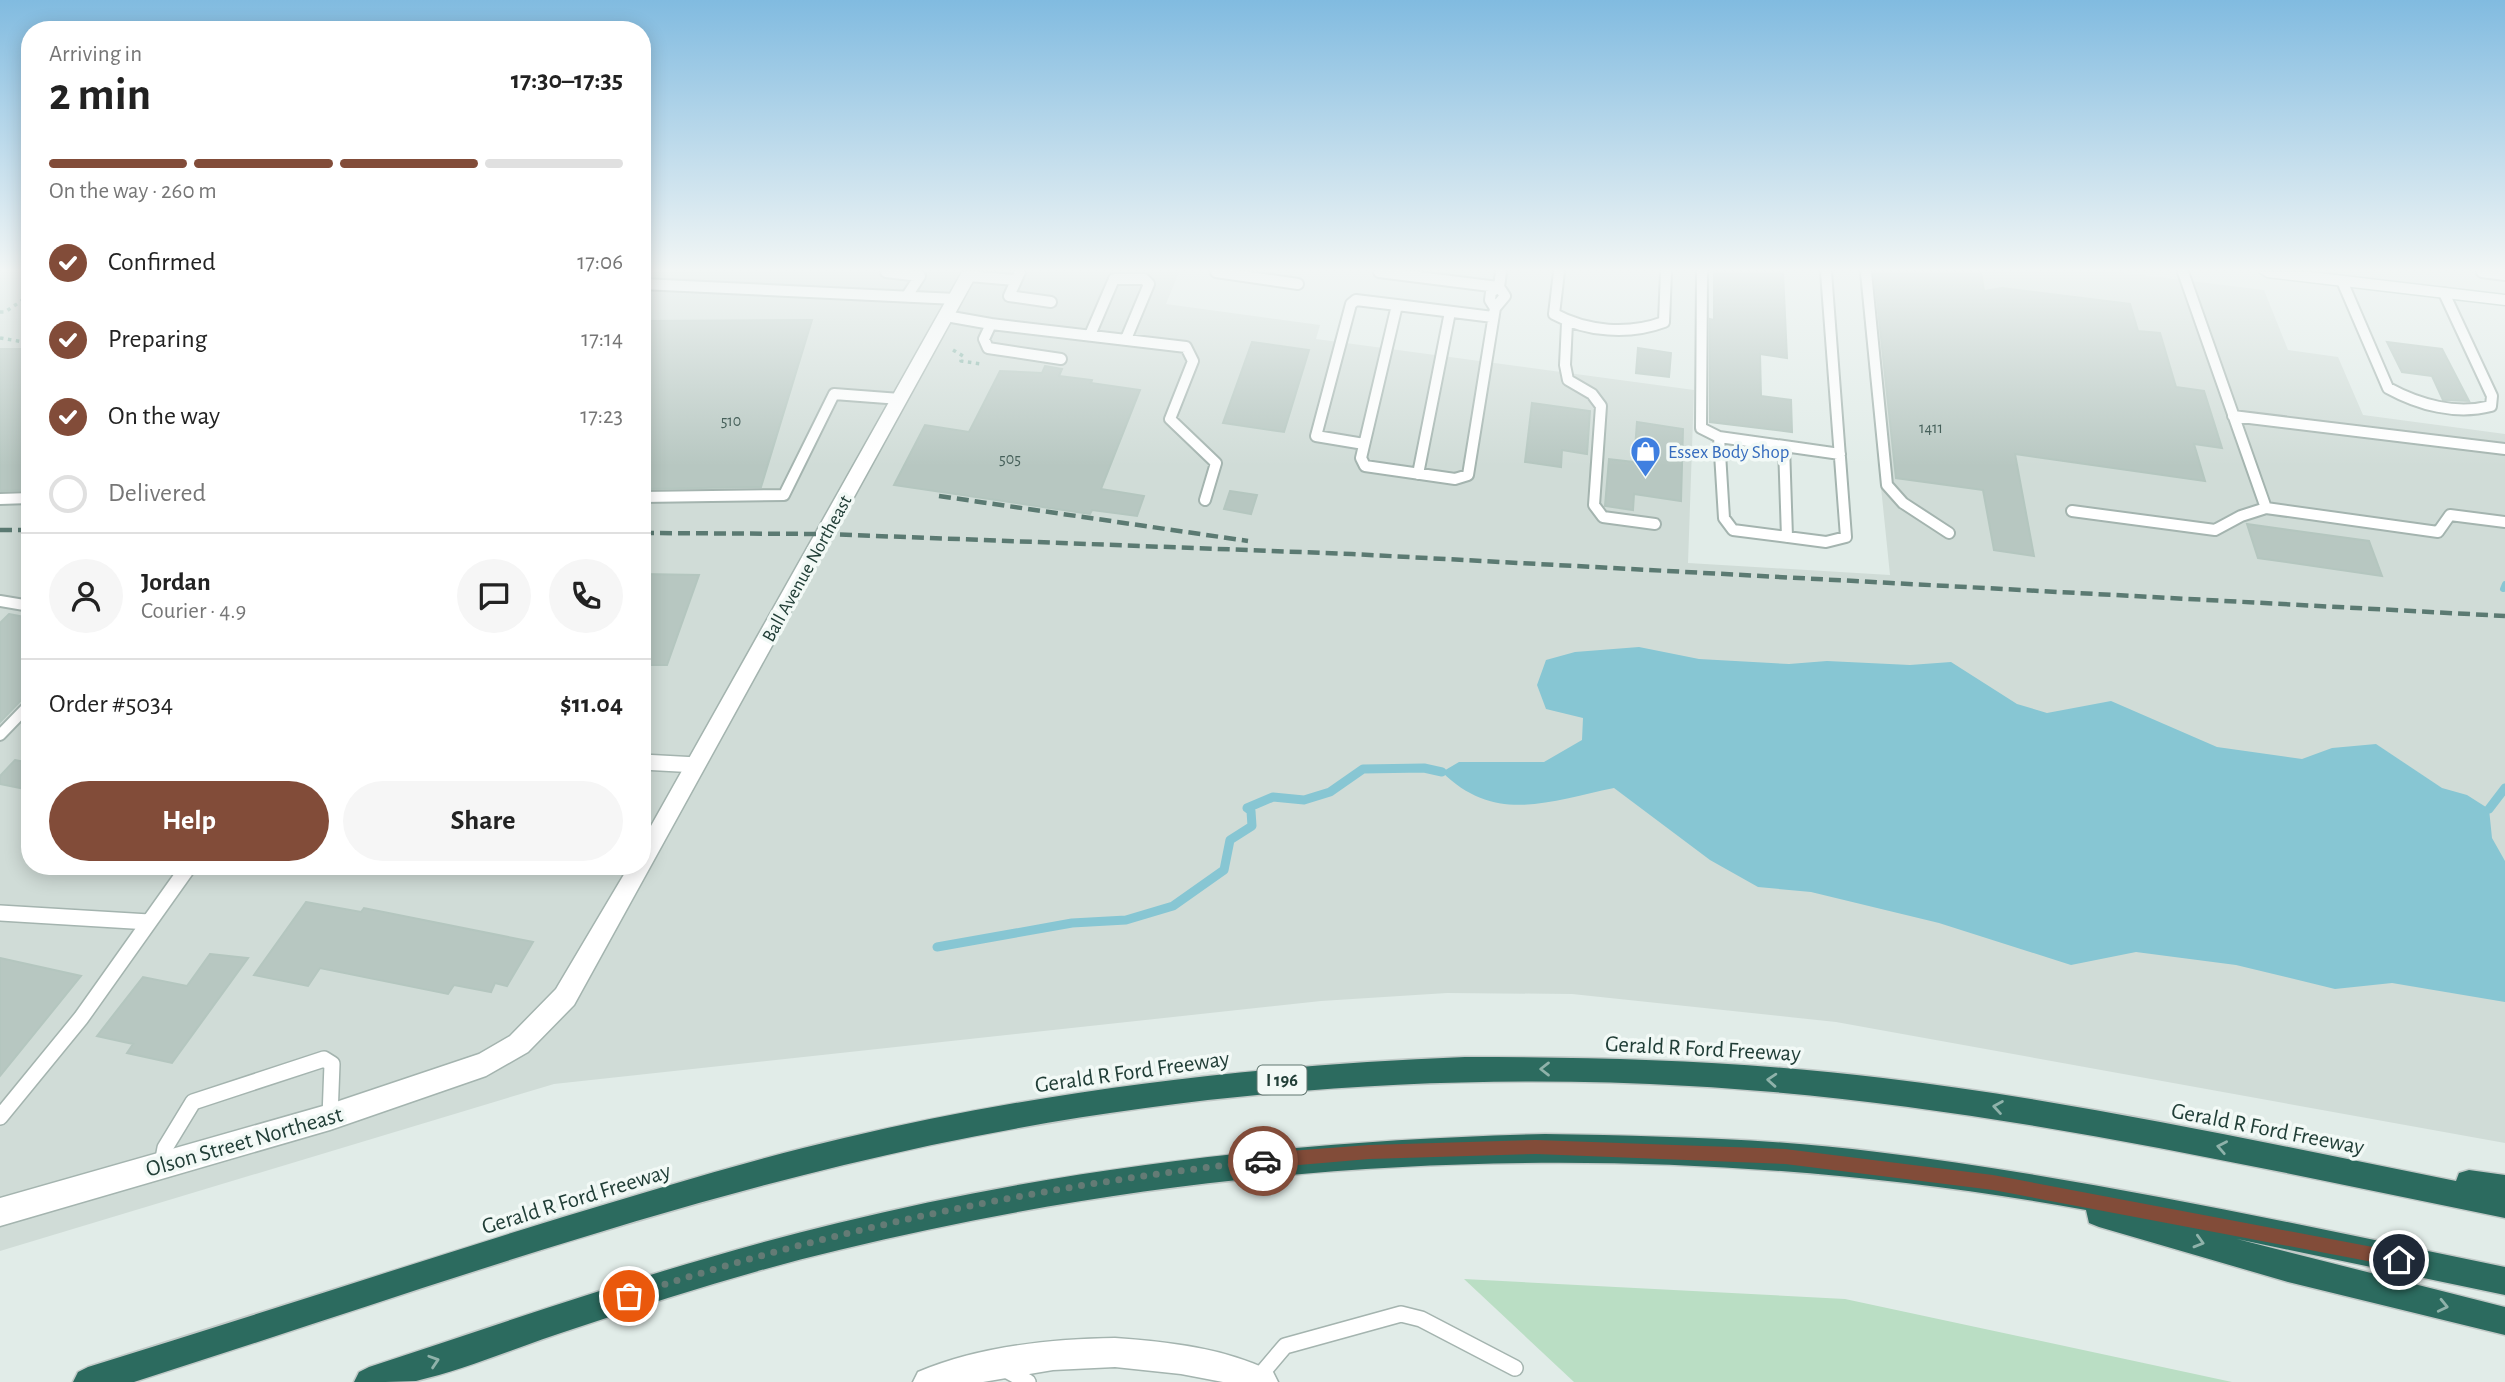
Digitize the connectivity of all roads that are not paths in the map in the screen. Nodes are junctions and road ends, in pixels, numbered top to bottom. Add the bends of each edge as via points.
1 (935, 336) edge
2 (985, 336) edge
3 (1103, 336) edge
4 (1342, 336) edge
5 (1390, 336) edge
6 (1445, 336) edge
7 (1490, 336) edge
8 (1566, 336) edge
9 (1702, 336) edge
10 (1831, 336) edge
11 (1872, 336) edge
12 (2205, 336) edge
13 (2366, 336) edge
14 (2464, 336) edge
15 (1126, 339) joint
16 (1062, 359) dead end
17 (900, 399) junction
18 (2233, 416) junction
19 (1719, 437) junction
20 (1364, 444) junction
21 (1784, 446) junction
22 (2505, 449) edge
23 (1840, 454) junction
24 (1418, 474) junction
25 (651, 497) edge
26 (21, 498) edge
27 (0, 499) edge
28 (1205, 500) dead end
29 (2266, 508) junction
30 (2072, 511) dead end
31 (2505, 522) edge
32 (1655, 524) dead end
33 (1949, 533) dead end
34 (1787, 537) junction
35 (0, 601) edge
36 (21, 604) edge
37 (21, 713) edge
38 (0, 735) edge
39 (651, 762) edge
40 (697, 765) junction
41 (651, 849) edge
42 (182, 875) edge
43 (636, 875) edge
44 (0, 913) edge
45 (149, 922) junction
46 (486, 1064) joint
47 (0, 1117) edge
48 (330, 1117) junction
49 (2270, 1157) junction
50 (162, 1164) junction
51 (1993, 1182) junction
52 (2505, 1188) edge
53 (2505, 1204) edge
54 (0, 1212) edge
55 (2505, 1281) edge
56 (2505, 1321) edge
57 (993, 1363) junction
58 (1516, 1368) dead end
59 (1260, 1380) edge
60 (88, 1382) edge
61 (369, 1382) edge
62 (928, 1382) edge
63 (1028, 1382) edge

1 - 17 street, Ball Avenue Northeast
2 - 16 lane via 988,348
3 - 15 lane
4 - 20 lane via 1316,436
5 - 20 lane
6 - 24 lane
7 - 24 lane via 1468,475 1455,479
8 - 32 lane via 1568,380 1592,394 1601,406 1594,505 1604,517
9 - 19 lane via 1701,428
10 - 23 lane
11 - 33 lane via 1887,485 1903,503
12 - 18 lane
13 - 14 lane via 2388,388 2424,404 2480,410 2491,406 2492,396
15 - 28 lane via 1186,347 1193,361 1170,419 1177,431 1216,463
17 - 25 lane via 834,394 784,495
17 - 40 street, Ball Avenue Northeast
18 - 22 lane
18 - 29 lane
19 - 21 lane
19 - 34 lane via 1724,518 1733,530
20 - 24 lane via 1361,458 1365,467
21 - 23 lane
21 - 34 lane
23 - 34 lane via 1846,537 1826,542
26 - 27 lane
29 - 30 lane via 2215,530
29 - 31 lane via 2438,532 2450,515
35 - 36 lane
37 - 38 lane
39 - 40 lane
40 - 41 street, Ball Avenue Northeast
42 - 45 lane
43 - 46 street, Ball Avenue Northeast via 565,997 519,1044
44 - 45 lane
45 - 47 lane
46 - 48 street, Olson Street Northeast
48 - 50 street, Olson Street Northeast
48 - 50 lane via 332,1064 324,1059 192,1102 165,1148
49 - 52 highway
49 - 53 highway, Gerald R Ford Freeway / I 196
49 -> 60 highway, Gerald R Ford Freeway / I 196 via 1938,1097 1726,1076 1472,1069 1214,1087 947,1129 724,1182
50 - 54 street, Olson Street Northeast
51 - 55 highway
51 -> 56 highway via 2288,1268
61 -> 51 highway via 655,1288 837,1236 998,1201 1212,1166 1369,1152 1606,1148 1785,1156
57 - 59 street via 1109,1351 1206,1363
57 - 62 street
57 - 63 lane
58 - 59 lane via 1421,1319 1401,1314 1286,1346

